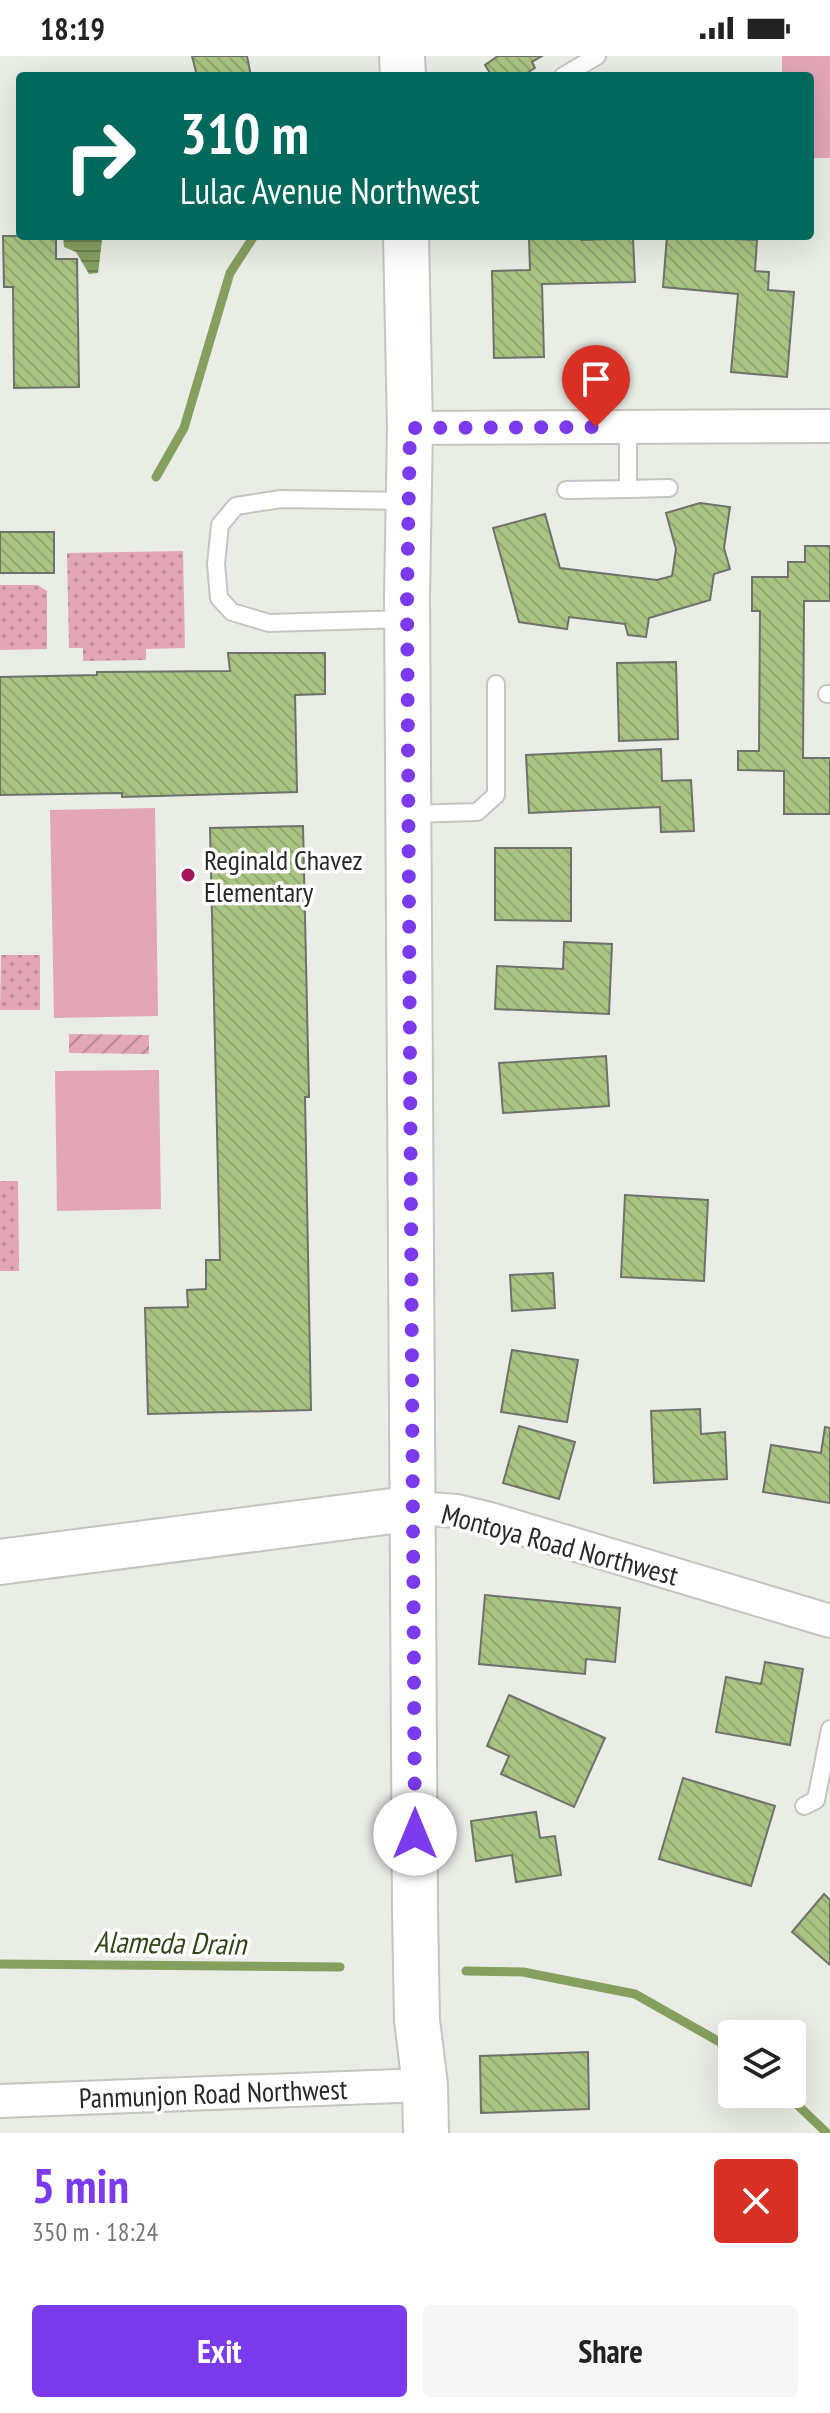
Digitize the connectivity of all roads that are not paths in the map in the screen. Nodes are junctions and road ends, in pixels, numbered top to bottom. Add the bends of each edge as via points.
1 (597, 56) edge
2 (570, 72) edge
3 (406, 240) edge
4 (830, 426) edge
5 (628, 427) junction
6 (410, 428) junction
7 (669, 488) dead end
8 (628, 489) junction
9 (566, 490) dead end
10 (409, 501) junction
11 (408, 619) junction
12 (496, 684) dead end
13 (409, 814) junction
14 (415, 1508) junction
15 (0, 1562) edge
16 (830, 1621) edge
17 (830, 1729) edge
18 (804, 1806) dead end
19 (425, 2085) junction
20 (0, 2101) edge
21 (426, 2133) edge

1 - 2 lane
3 - 6 street
4 - 5 street
5 - 6 street
5 - 8 lane
6 - 10 street
7 - 8 lane
8 - 9 lane
10 - 11 street
10 - 11 lane via 281,499 236,506 220,525 216,564 219,598 232,612 269,623
11 - 13 street
12 - 13 lane via 496,795 477,812
13 - 14 street
14 - 15 street, Montoya Road Northwest
14 - 16 street, Montoya Road Northwest via 490,1519
14 - 19 street via 415,1912 417,2020
17 - 18 lane via 816,1800
19 - 20 street, Panmunjon Road Northwest
19 - 21 street

